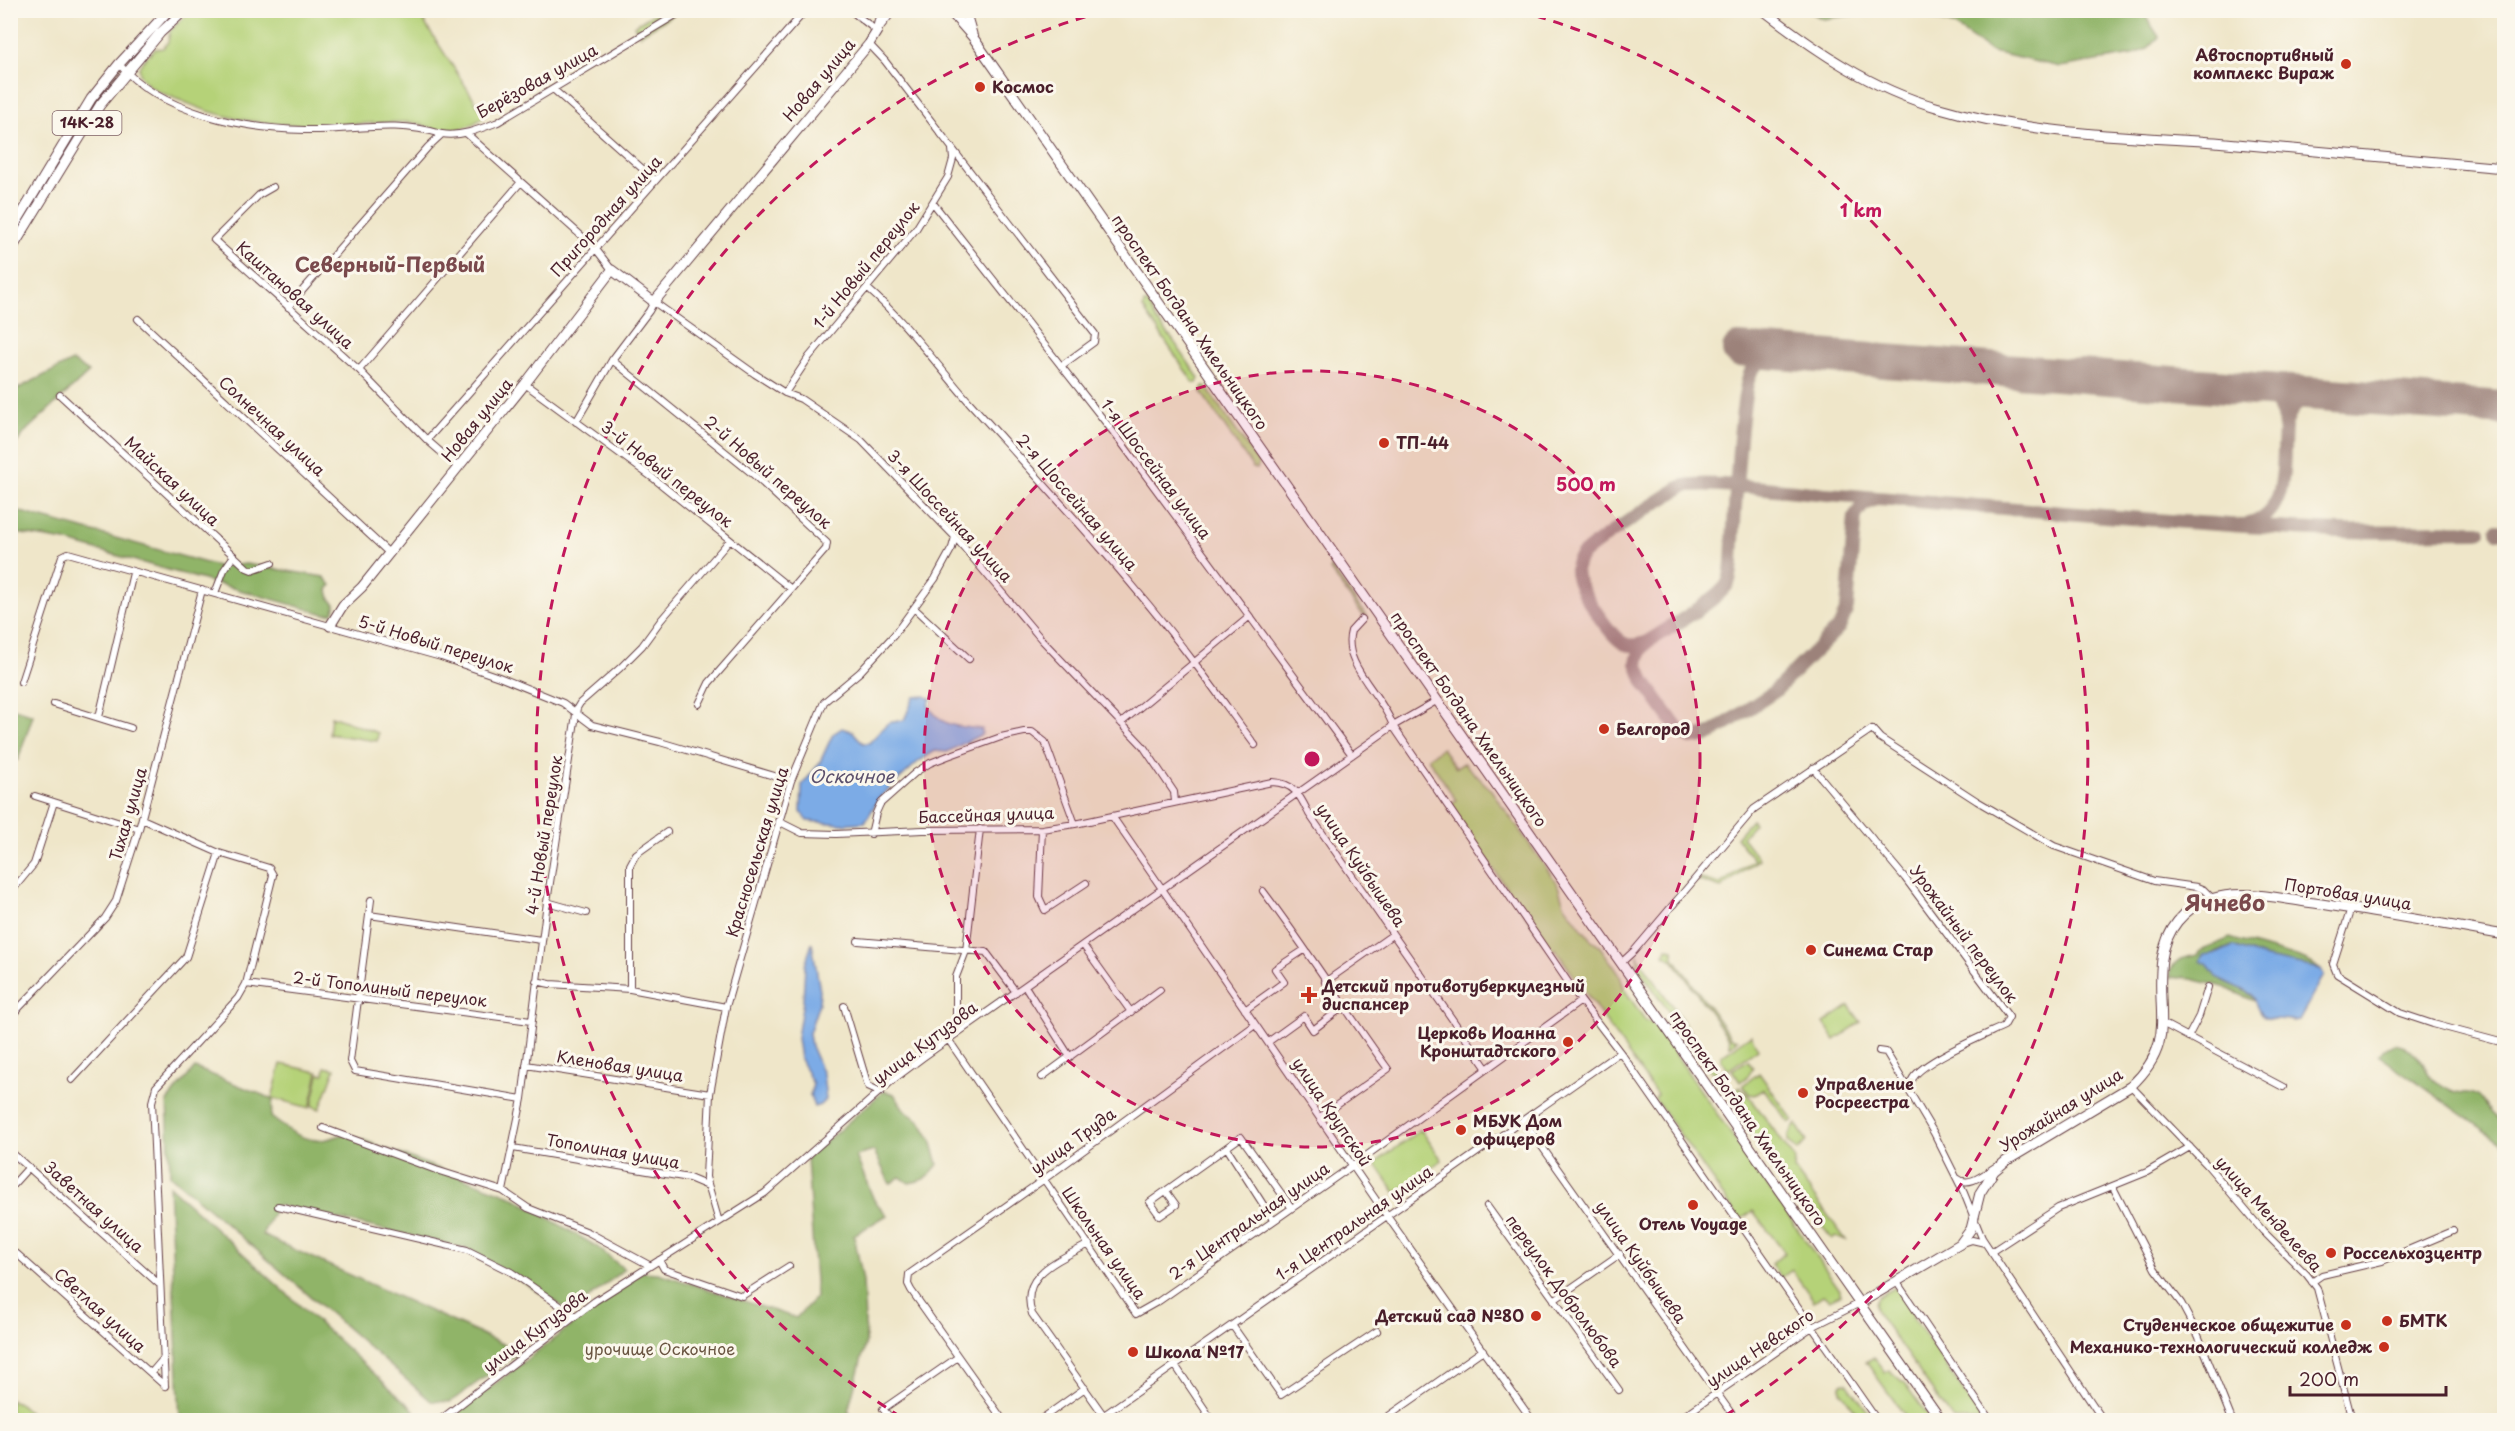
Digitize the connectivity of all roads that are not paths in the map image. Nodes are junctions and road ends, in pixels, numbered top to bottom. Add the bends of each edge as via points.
1 (169, 10) edge
2 (185, 10) edge
3 (684, 10) edge
4 (806, 10) edge
5 (850, 10) edge
6 (882, 10) edge
7 (894, 10) edge
8 (949, 10) edge
9 (965, 10) edge
10 (1763, 10) edge
11 (878, 32) junction
12 (972, 36) junction
13 (869, 44) junction
14 (119, 64) junction
15 (126, 72) junction
16 (553, 89) junction
17 (466, 133) junction
18 (442, 134) junction
19 (952, 149) junction
20 (2505, 168) edge
21 (655, 180) junction
22 (521, 182) junction
23 (273, 187) dead end
24 (933, 203) junction
25 (10, 232) edge
26 (595, 248) junction
27 (10, 252) edge
28 (612, 270) junction
29 (867, 288) junction
30 (654, 302) junction
31 (288, 308) junction
32 (138, 319) dead end
33 (612, 360) junction
34 (1061, 366) junction
35 (358, 370) junction
36 (525, 384) junction
37 (785, 393) junction
38 (60, 395) dead end
39 (576, 422) junction
40 (427, 440) junction
41 (458, 467) junction
42 (955, 537) junction
43 (730, 540) junction
44 (389, 553) junction
45 (233, 557) junction
46 (272, 563) dead end
47 (133, 573) junction
48 (790, 588) junction
49 (202, 590) junction
50 (215, 593) junction
51 (915, 609) junction
52 (1249, 617) junction
53 (1362, 619) dead end
54 (330, 626) junction
55 (969, 659) dead end
56 (1193, 661) junction
57 (21, 682) dead end
58 (1438, 700) junction
59 (54, 704) dead end
60 (699, 704) dead end
61 (576, 714) junction
62 (99, 717) junction
63 (1121, 723) junction
64 (1393, 726) junction
65 (131, 728) dead end
66 (1255, 745) dead end
67 (1352, 755) junction
68 (1813, 768) junction
69 (790, 781) junction
70 (1298, 793) junction
71 (36, 796) dead end
72 (54, 802) junction
73 (1175, 802) junction
74 (1112, 816) junction
75 (142, 819) junction
76 (778, 821) junction
77 (1075, 824) junction
78 (139, 829) junction
79 (980, 829) junction
80 (1042, 829) junction
81 (667, 832) dead end
82 (871, 834) junction
83 (219, 853) junction
84 (1086, 883) dead end
85 (1161, 891) junction
86 (1263, 891) dead end
87 (10, 893) edge
88 (2212, 898) junction
89 (371, 900) dead end
90 (547, 902) junction
91 (2351, 908) junction
92 (586, 913) dead end
93 (369, 915) junction
94 (1392, 935) junction
95 (2505, 935) edge
96 (541, 940) junction
97 (858, 941) dead end
98 (1083, 945) junction
99 (1304, 950) junction
100 (966, 951) junction
101 (1621, 963) junction
102 (536, 981) junction
103 (1325, 982) junction
104 (246, 984) junction
105 (1025, 986) junction
106 (2208, 987) dead end
107 (630, 989) junction
108 (1160, 990) dead end
109 (1016, 992) junction
110 (360, 998) junction
111 (1581, 1001) junction
112 (844, 1006) dead end
113 (1344, 1006) junction
114 (726, 1007) junction
115 (1245, 1010) junction
116 (16, 1011) dead end
117 (1131, 1012) junction
118 (531, 1021) junction
119 (2162, 1023) junction
120 (1255, 1025) junction
121 (956, 1034) junction
122 (2188, 1037) junction
123 (948, 1039) junction
124 (1268, 1042) junction
125 (2505, 1042) edge
126 (1879, 1051) dead end
127 (1620, 1052) junction
128 (1070, 1057) junction
129 (526, 1065) junction
130 (1487, 1069) junction
131 (1042, 1077) dead end
132 (72, 1080) dead end
133 (2131, 1086) junction
134 (2283, 1087) dead end
135 (881, 1092) junction
136 (1910, 1092) junction
137 (710, 1094) junction
138 (522, 1099) junction
139 (1320, 1118) junction
140 (1523, 1120) junction
141 (323, 1128) dead end
142 (2190, 1147) junction
143 (513, 1148) junction
144 (1227, 1148) junction
145 (10, 1151) edge
146 (2004, 1162) junction
147 (1352, 1166) junction
148 (29, 1167) junction
149 (1956, 1178) junction
150 (1043, 1180) junction
151 (708, 1186) junction
152 (2113, 1187) junction
153 (10, 1188) edge
154 (503, 1191) junction
155 (1166, 1191) dead end
156 (1964, 1193) junction
157 (1980, 1193) junction
158 (278, 1206) dead end
159 (1487, 1206) dead end
160 (1291, 1207) junction
161 (1973, 1215) junction
162 (1387, 1216) junction
163 (1273, 1220) junction
164 (719, 1222) junction
165 (2453, 1231) dead end
166 (1968, 1234) junction
167 (1984, 1240) junction
168 (1089, 1244) junction
169 (1960, 1245) junction
170 (1991, 1252) junction
171 (17, 1254) dead end
172 (1620, 1254) junction
173 (659, 1260) junction
174 (649, 1265) junction
175 (789, 1266) dead end
176 (1896, 1281) junction
177 (2312, 1281) junction
178 (159, 1284) junction
179 (1554, 1300) junction
180 (1860, 1303) junction
181 (1136, 1314) joint
182 (575, 1316) junction
183 (1232, 1325) junction
184 (1812, 1327) junction
185 (1377, 1330) dead end
186 (1483, 1350) junction
187 (958, 1357) junction
188 (163, 1359) junction
189 (1175, 1365) junction
190 (151, 1373) junction
191 (1085, 1388) junction
192 (1619, 1390) dead end
193 (1717, 1394) junction
194 (1106, 1418) edge
195 (440, 1420) edge
196 (892, 1420) edge
197 (1003, 1420) edge
198 (1040, 1420) edge
199 (1212, 1420) edge
200 (1383, 1420) edge
201 (1532, 1420) edge
202 (1678, 1420) edge
203 (1736, 1420) edge
204 (1877, 1420) edge
205 (1941, 1420) edge
206 (1990, 1420) edge
207 (2103, 1420) edge
208 (2232, 1420) edge
209 (2352, 1420) edge

1 - 14 main road, 14К-28
2 - 15 main road, 14К-28
3 - 16 street, Берёзовая улица
4 - 21 street, Пригородная улица
5 - 11 street
6 - 11 main road, Новая улица
7 - 11 street
8 - 12 main road, проспект Богдана Хмельницкого
9 - 12 main road, проспект Богдана Хмельницкого
10 - 20 main road via 1834,61 1880,86 1935,107 1989,121 2056,131
11 - 13 main road, Новая улица
12 - 58 main road, проспект Богдана Хмельницкого
13 - 19 street
13 - 30 main road, Новая улица
14 - 15 street, Берёзовая улица
14 - 25 main road, 14К-28 via 77,119
15 - 18 street, Берёзовая улица via 171,102 253,128 305,130 394,125
15 - 27 main road, 14К-28 via 87,124
16 - 17 street, Берёзовая улица via 498,122
16 - 21 street
17 - 18 street, Берёзовая улица
17 - 22 street
18 - 31 street
19 - 24 street, 1-й Новый переулок via 952,168
19 - 34 street via 1095,334 1094,342
21 - 26 street, Пригородная улица
22 - 26 street
22 - 35 street, Каштановая улица
23 - 31 street, Каштановая улица via 258,195 214,240
24 - 29 street, 1-й Новый переулок
24 - 34 street, 1-я Шоссейная улица
26 - 28 street
26 - 40 street, Пригородная улица
28 - 30 main road
28 - 36 main road, Новая улица
29 - 37 street, 1-й Новый переулок via 809,357
29 - 56 street, 2-я Шоссейная улица via 1077,521
30 - 33 street, Новая улица
30 - 37 street, 3-я Шоссейная улица
31 - 35 street, Каштановая улица
32 - 44 street, Солнечная улица
33 - 39 street, Новая улица
33 - 48 street, 2-й Новый переулок via 755,476 826,540 826,549
34 - 52 street, 1-я Шоссейная улица
35 - 40 street, Каштановая улица
36 - 39 street, 3-й Новый переулок
36 - 41 main road, Новая улица
37 - 42 street, 3-я Шоссейная улица via 801,399 861,440
38 - 45 street, Майская улица
39 - 43 street, 3-й Новый переулок
40 - 41 street, Каштановая улица
41 - 44 main road, Новая улица
42 - 51 street, Красносельская улица
42 - 63 street, 3-я Шоссейная улица via 1042,640
43 - 48 street, 3-й Новый переулок
43 - 61 street, 4-й Новый переулок via 642,645 580,703
44 - 54 main road, Новая улица
45 - 46 street, Майская улица via 252,570
45 - 50 street
47 - 49 street, 5-й Новый переулок
47 - 57 street, 5-й Новый переулок via 64,554
47 - 62 street
48 - 60 street, 2-й Новый переулок via 709,683
49 - 50 street, 5-й Новый переулок
49 - 75 street, Тихая улица
50 - 54 street, 5-й Новый переулок
51 - 55 street
51 - 69 street, Красносельская улица via 871,661 824,702
52 - 56 street
52 - 67 street, 1-я Шоссейная улица
53 - 64 street via 1351,631 1350,651 1359,671 1388,711
54 - 61 street, 5-й Новый переулок via 499,677 563,703
56 - 63 street
56 - 66 street, 2-я Шоссейная улица
58 - 64 street, улица Кутузова
58 - 101 main road, проспект Богдана Хмельницкого
59 - 62 street
61 - 69 street, 5-й Новый переулок via 592,725
61 - 90 street, 4-й Новый переулок
62 - 65 street
63 - 73 street, 3-я Шоссейная улица via 1159,766 1174,792
64 - 67 street, улица Кутузова
64 - 111 street
67 - 70 street, улица Кутузова
68 - 88 street, Портовая улица via 1872,729 1977,801 2054,846 2154,881 2197,887
68 - 101 street via 1754,809
68 - 136 street, Урожайный переулок via 1905,878 2009,1017 2004,1026 1919,1072 1913,1077
69 - 76 street, Красносельская улица
70 - 73 street, Бассейная улица via 1284,782 1272,782
70 - 85 street, улица Кутузова
70 - 94 street, улица Куйбышева
71 - 72 street
72 - 78 street
72 - 87 street via 34,864
73 - 74 street, Бассейная улица
74 - 77 street, Бассейная улица
74 - 85 street, улица Крупской
75 - 78 street, Тихая улица
75 - 83 street
76 - 82 street, Бассейная улица via 802,833
76 - 114 street, Красносельская улица
77 - 80 street, Бассейная улица
77 - 82 street via 1045,742 1032,732 1024,732 930,763 887,796 876,813
78 - 116 street, Тихая улица via 116,902
79 - 80 street, Бассейная улица
79 - 82 street, Бассейная улица
79 - 100 street
80 - 84 street via 1039,897 1045,910
81 - 107 street via 636,854 630,865
83 - 104 street via 269,868 273,875
83 - 132 street via 186,957
85 - 98 street, улица Кутузова
85 - 115 street, улица Крупской
86 - 99 street
88 - 91 main road, Портовая улица via 2260,896
88 - 119 main road, Урожайная улица via 2184,914 2164,945
89 - 93 street
90 - 92 street
90 - 96 street, 4-й Новый переулок
91 - 95 main road, Портовая улица
91 - 125 street via 2333,964 2337,974 2400,1013
93 - 96 street
93 - 110 street
94 - 103 street
94 - 130 street, улица Куйбышева
96 - 102 street, 4-й Новый переулок
97 - 100 street
98 - 105 street, улица Кутузова
98 - 117 street
99 - 103 street
99 - 115 street via 1275,969 1284,982
100 - 109 street via 986,952
100 - 121 street via 956,977
101 - 180 main road, проспект Богдана Хмельницкого
102 - 107 street
102 - 118 street, 4-й Новый переулок
103 - 113 street
104 - 110 street, 2-й Тополиный переулок
104 - 178 street via 238,998 156,1087 152,1102
105 - 109 street, улица Кутузова
105 - 128 street
106 - 122 street
107 - 114 street
108 - 117 street
109 - 121 street, улица Кутузова
110 - 118 street, 2-й Тополиный переулок
110 - 138 street via 350,1061 355,1071
111 - 127 street
111 - 130 street, 2-я Центральная улица
112 - 135 street via 868,1086
113 - 124 street via 1313,1030 1304,1016
113 - 139 street via 1388,1069
114 - 137 street, Красносельская улица
115 - 120 street, улица Крупской
117 - 128 street
118 - 129 street, 4-й Новый переулок
119 - 122 street
119 - 133 main road, Урожайная улица via 2153,1058
120 - 124 street, улица Крупской
120 - 150 street, улица Труда
121 - 123 street, улица Кутузова
122 - 134 street
123 - 135 street, улица Кутузова
123 - 150 street, Школьная улица
124 - 139 street, улица Крупской
126 - 136 street via 1886,1052
127 - 140 street, 1-я Центральная улица
127 - 184 street
128 - 131 street
129 - 137 street, Кленовая улица
129 - 138 street, 4-й Новый переулок
130 - 147 street, 2-я Центральная улица
133 - 142 street, улица Менделеева
133 - 146 main road, Урожайная улица
135 - 164 street, улица Кутузова via 782,1180
136 - 149 street
137 - 151 street, Красносельская улица
138 - 143 street, 4-й Новый переулок
139 - 147 street, улица Крупской
140 - 162 street, 1-я Центральная улица
140 - 172 street, улица Куйбышева
141 - 154 street
142 - 152 street
142 - 177 street, улица Менделеева via 2262,1231
143 - 151 street, Тополиная улица via 689,1178
143 - 154 street, 4-й Новый переулок
144 - 155 street
144 - 160 street via 1241,1137
144 - 163 street
145 - 148 street, Заветная улица
146 - 149 street via 1969,1182
146 - 157 main road, Урожайная улица
147 - 160 street, 2-я Центральная улица
147 - 162 street, улица Крупской
148 - 153 street
148 - 178 street, Заветная улица
149 - 156 street
150 - 168 street, Школьная улица
150 - 187 street, улица Труда via 913,1270 908,1279 911,1290
151 - 164 street, Красносельская улица
152 - 170 street via 2058,1208
152 - 208 street via 2149,1257 2198,1335
154 - 174 street via 528,1208 588,1232
156 - 157 street
156 - 161 street
157 - 161 main road, Урожайная улица
158 - 182 street via 467,1250 511,1272
159 - 179 street, переулок Добролюбова
160 - 163 street, 2-я Центральная улица
161 - 166 main road, Урожайная улица
161 - 167 street
162 - 183 street, 1-я Центральная улица
162 - 186 street, улица Крупской
163 - 181 street, 2-я Центральная улица
164 - 173 street, улица Кутузова
165 - 177 street via 2382,1261 2322,1275
166 - 167 street via 1975,1233
166 - 169 main road, Урожайная улица
167 - 169 street
167 - 170 street
168 - 181 street, Школьная улица
168 - 191 street via 1041,1272 1028,1295 1032,1314
169 - 176 main road, Урожайная улица
170 - 207 street
171 - 190 street, Светлая улица
172 - 179 street
172 - 193 street, улица Куйбышева
173 - 174 street, улица Кутузова
173 - 175 street via 664,1269 742,1296
174 - 182 street, улица Кутузова
176 - 180 main road, Урожайная улица
176 - 206 street
177 - 209 street, улица Менделеева
178 - 188 street
179 - 192 street, переулок Добролюбова
180 - 184 street, улица Невского
180 - 205 main road, проспект Богдана Хмельницкого
182 - 195 street, улица Кутузова
183 - 185 street via 1281,1395
183 - 189 street, 1-я Центральная улица
184 - 193 street, улица Невского
184 - 204 street
186 - 200 street
186 - 201 street, улица Крупской
187 - 196 street via 883,1409
187 - 197 street
188 - 190 street
188 - 190 street, Светлая улица via 165,1386
189 - 194 street, 1-я Центральная улица
189 - 199 street
191 - 194 street
191 - 198 street
193 - 202 street, улица Невского
193 - 203 street, улица Куйбышева

